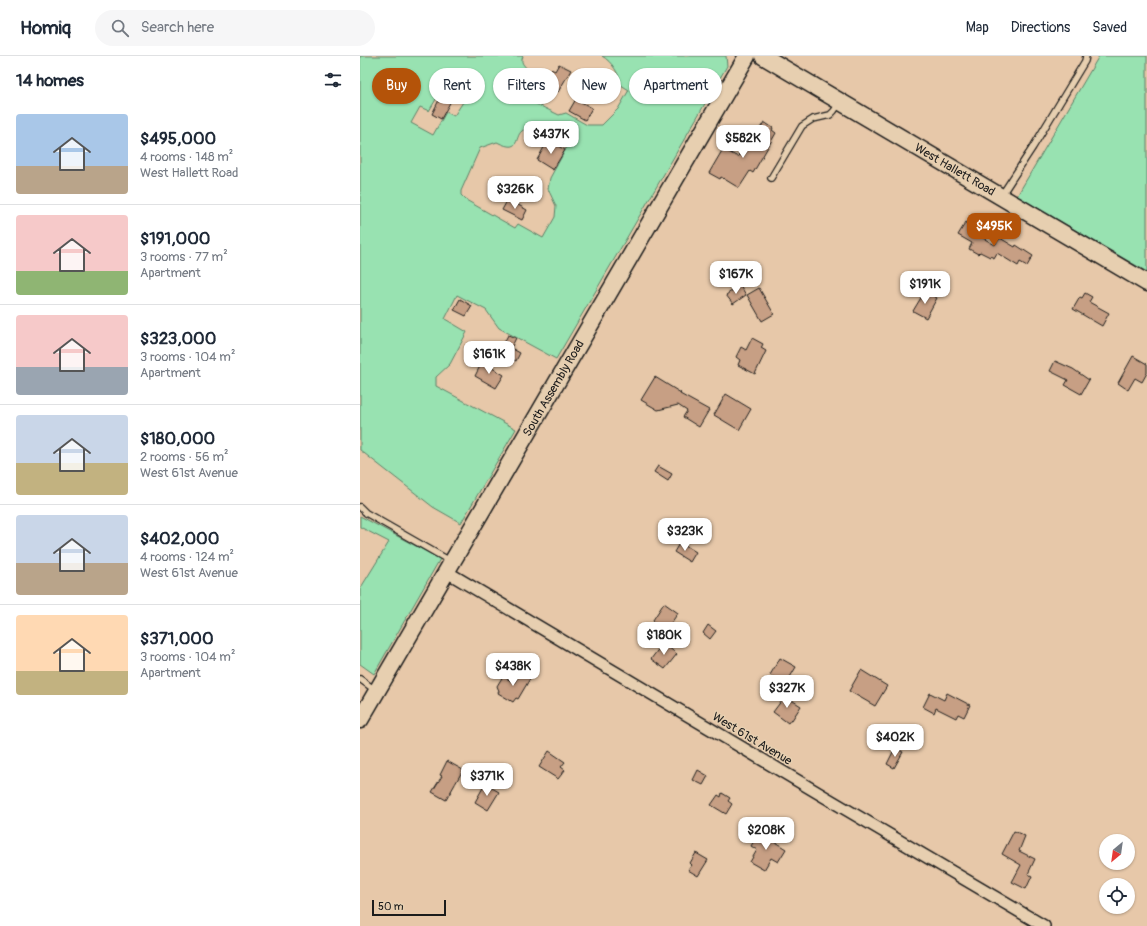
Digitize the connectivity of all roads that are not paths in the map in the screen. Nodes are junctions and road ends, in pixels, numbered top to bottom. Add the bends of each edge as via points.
1 (748, 56) edge
2 (763, 56) edge
3 (1086, 56) edge
4 (840, 102) junction
5 (771, 178) dead end
6 (1001, 197) junction
7 (1147, 283) edge
8 (360, 507) edge
9 (450, 567) junction
10 (360, 679) edge
11 (377, 691) junction
12 (360, 720) edge
13 (1044, 926) edge

1 - 9 street, South Assembly Road
2 - 4 street, West Hallett Road
3 - 6 lane via 1085,62
4 - 5 lane via 830,115 813,119 802,126
4 - 6 street, West Hallett Road
6 - 7 street, West Hallett Road
8 - 9 lane
9 - 11 street, South Assembly Road
9 - 13 street, West 61st Avenue via 825,798
10 - 11 lane
11 - 12 street, South Assembly Road

